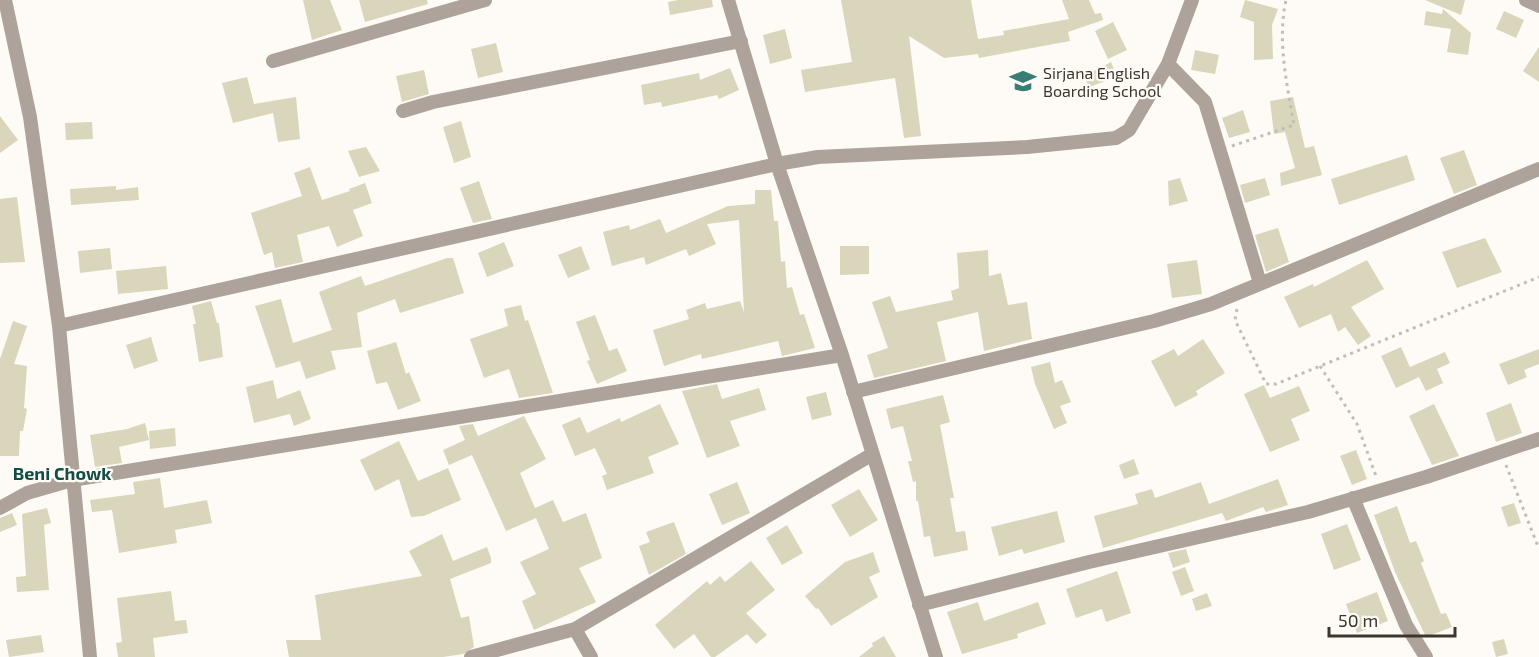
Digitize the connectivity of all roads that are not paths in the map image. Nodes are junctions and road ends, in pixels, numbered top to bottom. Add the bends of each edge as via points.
1 (5, 0) edge
2 (485, 0) edge
3 (728, 0) edge
4 (1192, 0) edge
5 (1526, 0) edge
6 (1539, 6) edge
7 (4, 23) edge
8 (741, 41) junction
9 (273, 61) dead end
10 (1168, 64) junction
11 (403, 111) dead end
12 (777, 164) junction
13 (1539, 169) edge
14 (1260, 283) junction
15 (59, 326) junction
16 (842, 355) junction
17 (853, 392) junction
18 (1539, 439) edge
19 (871, 455) junction
20 (72, 480) junction
21 (1353, 498) junction
22 (0, 508) edge
23 (919, 605) junction
24 (575, 629) junction
25 (90, 657) edge
26 (471, 657) edge
27 (591, 657) edge
28 (936, 657) edge
29 (1426, 657) edge

1 - 7 street
2 - 9 street
3 - 8 street
4 - 10 street
5 - 6 street
7 - 15 street via 30,117
8 - 11 street
8 - 12 street
10 - 12 street via 1129,130 1116,138 1027,147 818,157
10 - 14 street via 1205,102
12 - 15 street
12 - 16 street
13 - 14 street
14 - 17 street via 1154,321
15 - 20 street
16 - 17 street
16 - 20 street
17 - 19 street
18 - 21 street
19 - 23 street
19 - 24 street
20 - 22 street via 27,493
20 - 25 street
21 - 23 street
21 - 29 street via 1406,625
23 - 28 street
24 - 26 street
24 - 27 street

